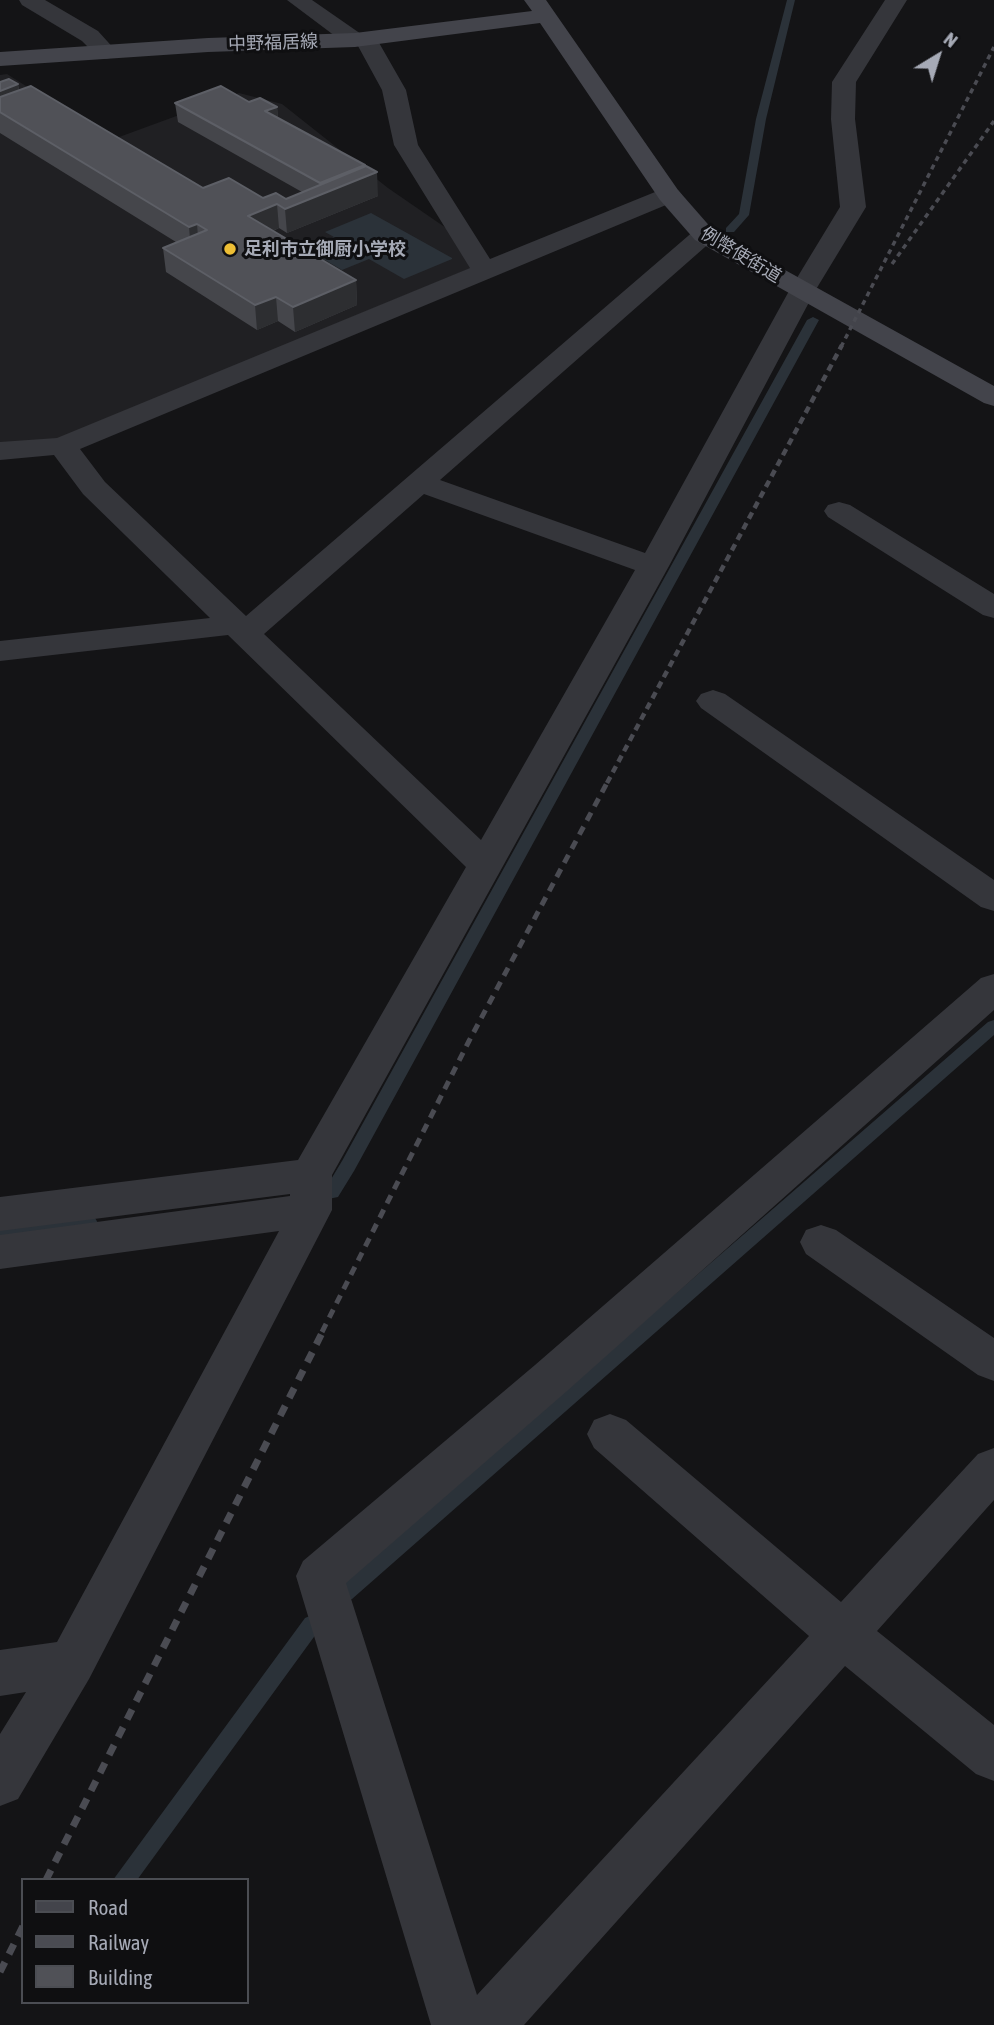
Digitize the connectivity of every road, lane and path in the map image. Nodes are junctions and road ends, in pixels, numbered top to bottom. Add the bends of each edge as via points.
1 (30, 0) edge
2 (298, 0) edge
3 (896, 0) edge
4 (540, 8) edge
5 (360, 40) junction
6 (106, 52) junction
7 (0, 59) edge
8 (669, 195) junction
9 (704, 234) junction
10 (484, 270) junction
11 (802, 291) junction
12 (994, 397) edge
13 (62, 446) junction
14 (0, 451) edge
15 (420, 483) junction
16 (839, 511) dead end
17 (653, 566) junction
18 (994, 608) edge
19 (240, 630) junction
20 (0, 651) edge
21 (713, 701) dead end
22 (485, 865) junction
23 (994, 898) edge
24 (994, 988) edge
25 (311, 1193) junction
26 (0, 1214) edge
27 (821, 1242) dead end
28 (0, 1252) edge
29 (994, 1362) edge
30 (610, 1434) dead end
31 (994, 1468) edge
32 (843, 1634) junction
33 (72, 1663) junction
34 (0, 1674) edge
35 (994, 1757) edge
36 (0, 1781) edge
37 (459, 2025) edge
38 (487, 2025) edge

1 - 6 street via 90,36
2 - 5 street
3 - 11 street via 844,82 843,119 853,207
4 - 5 main road, 中野福居線
4 - 8 main road, 例幣使街道
5 - 6 main road, 中野福居線
5 - 10 street via 394,90 406,145
6 - 7 main road, 中野福居線
8 - 9 main road, 例幣使街道
8 - 10 street
9 - 11 main road, 例幣使街道
9 - 15 street
10 - 13 street
11 - 12 main road, 例幣使街道
11 - 17 street
13 - 14 street
13 - 19 street via 94,488
15 - 17 street
15 - 19 street
16 - 18 street
17 - 22 street
19 - 20 street
19 - 22 street
21 - 23 street
22 - 25 street
24 - 37 street via 320,1576
25 - 26 street
25 - 28 street
25 - 33 street
27 - 29 street
30 - 32 street
31 - 32 street
32 - 35 street
32 - 38 street
33 - 34 street
33 - 36 street

